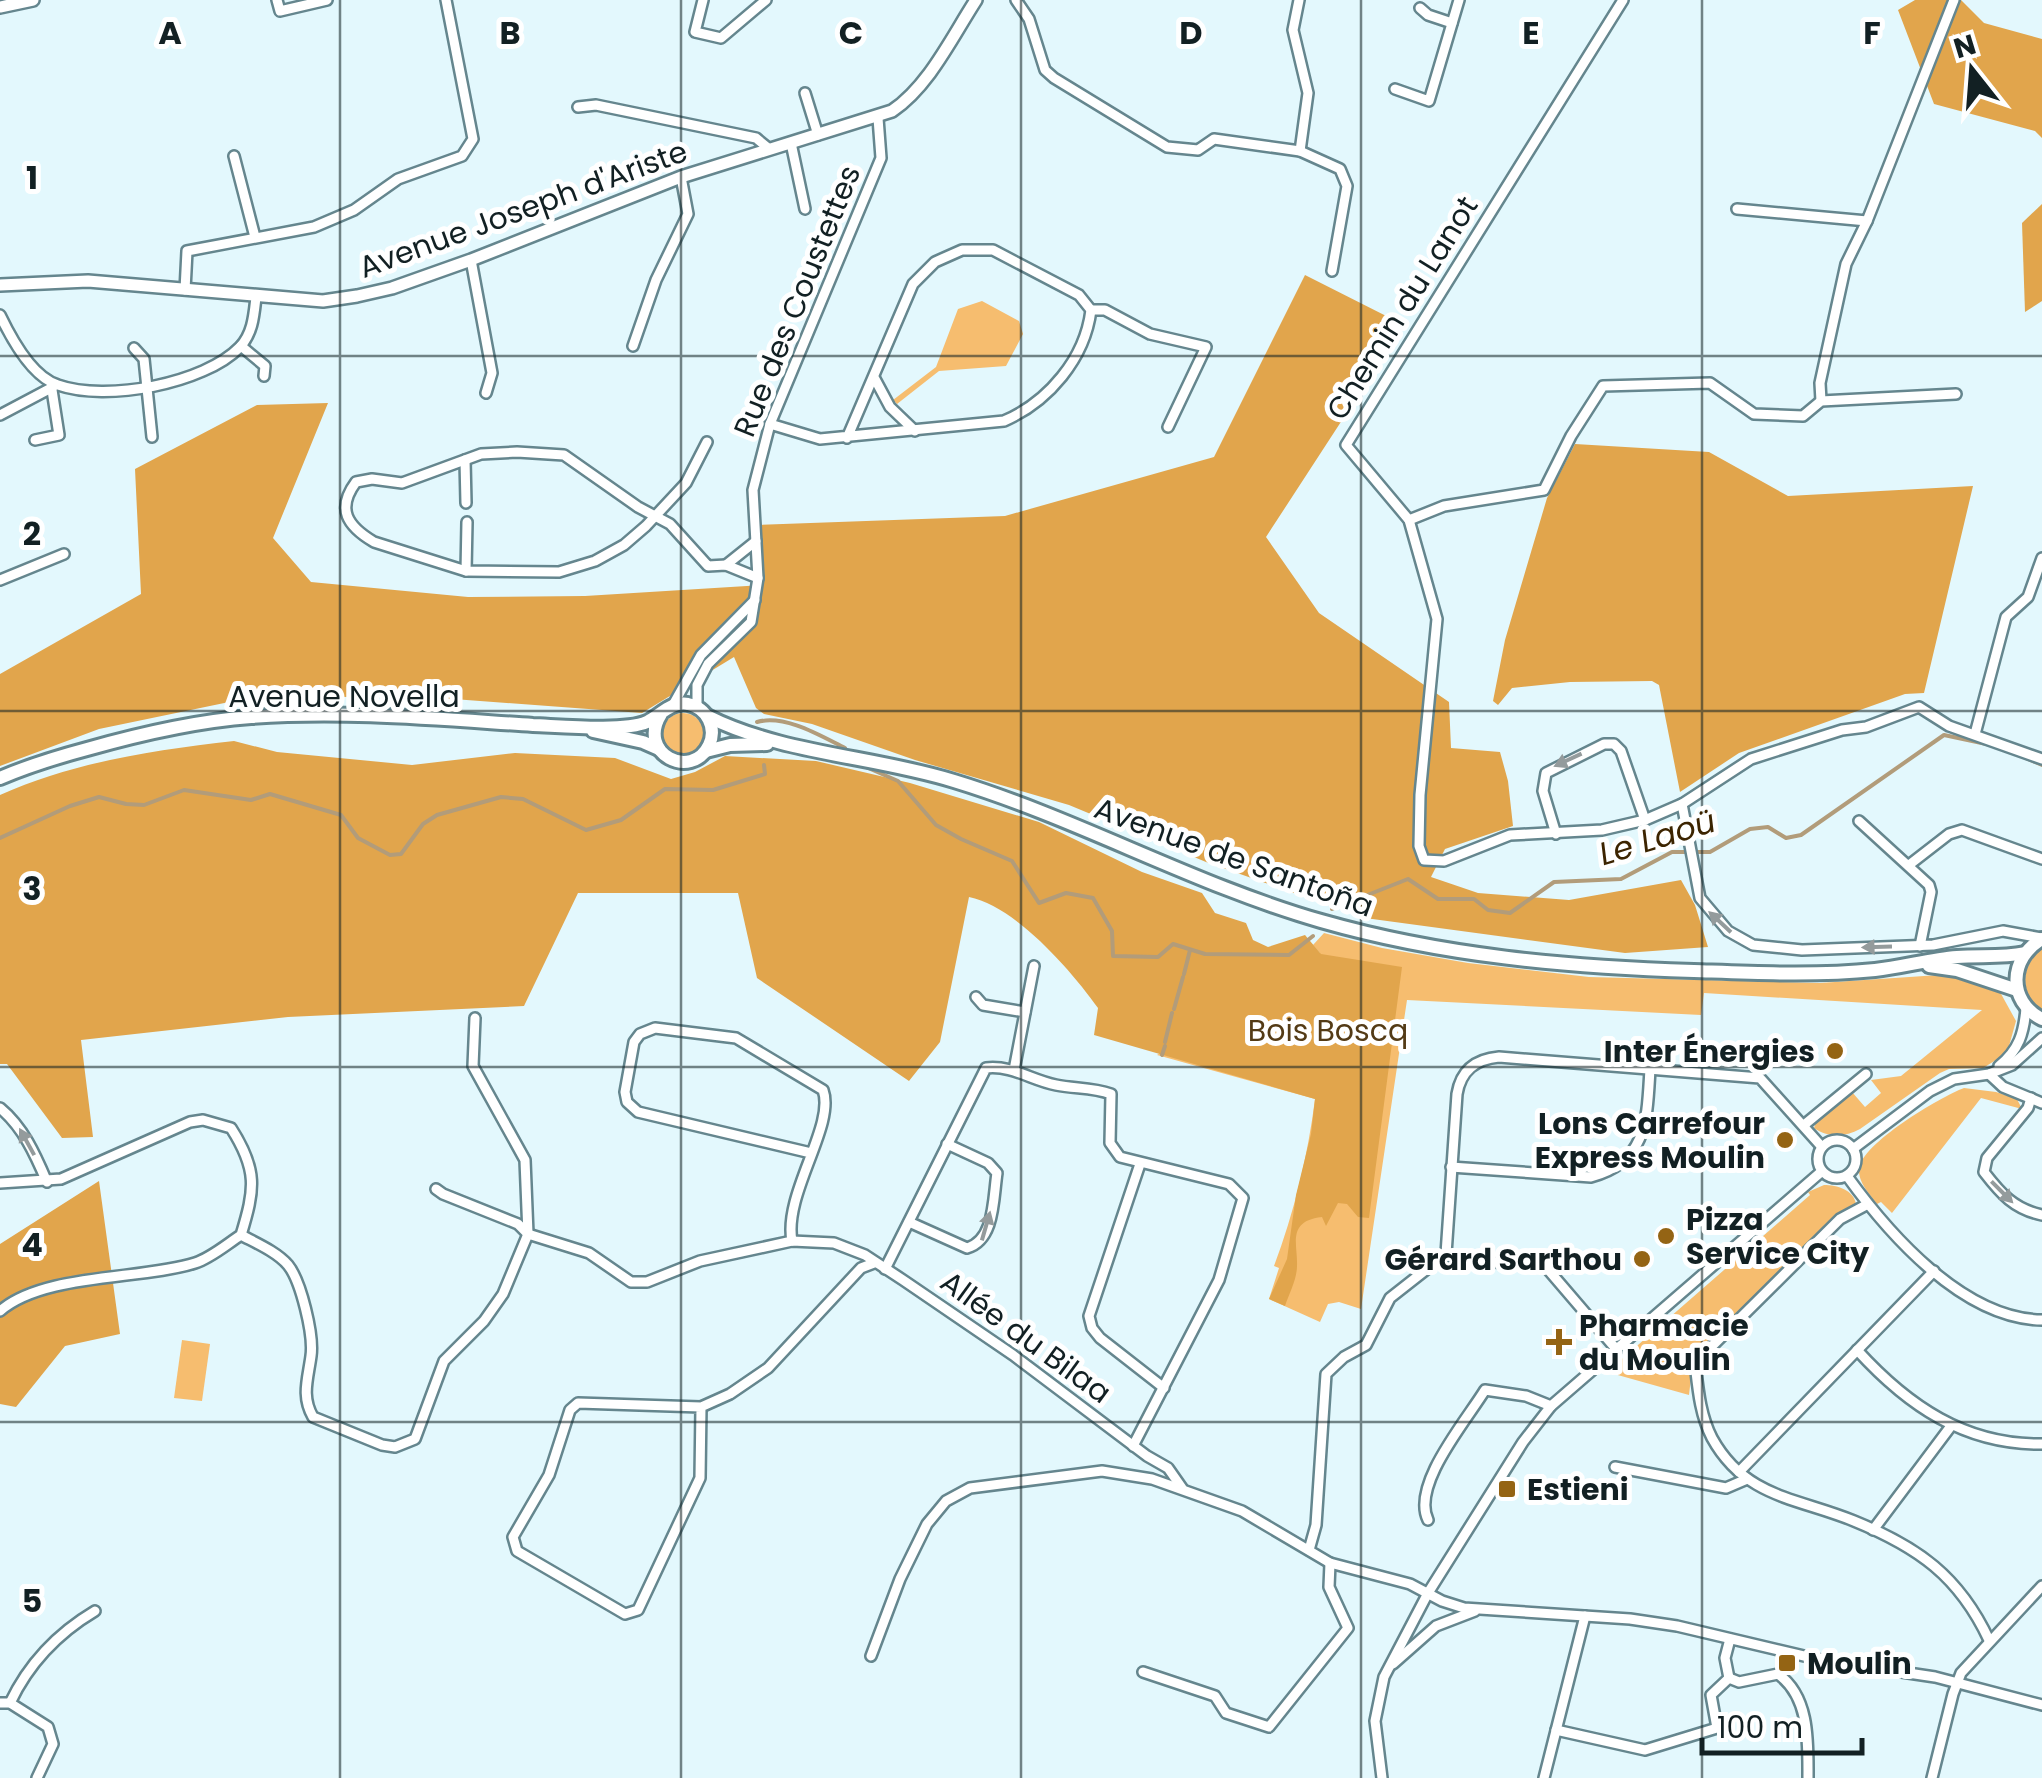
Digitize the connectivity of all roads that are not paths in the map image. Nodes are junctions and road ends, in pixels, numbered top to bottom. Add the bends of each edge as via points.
1 (33, 0) edge
2 (277, 0) edge
3 (328, 0) edge
4 (446, 0) edge
5 (703, 0) edge
6 (762, 0) edge
7 (976, 0) edge
8 (1016, 0) edge
9 (1300, 0) edge
10 (1459, 0) edge
11 (1623, 0) edge
12 (1954, 0) edge
13 (0, 7) edge
14 (1420, 8) dead end
15 (1452, 23) junction
16 (1395, 89) dead end
17 (805, 93) dead end
18 (578, 107) dead end
19 (878, 118) junction
20 (818, 135) junction
21 (791, 142) junction
22 (768, 148) junction
23 (1300, 151) junction
24 (234, 156) dead end
25 (681, 177) junction
26 (805, 209) dead end
27 (1738, 209) dead end
28 (1866, 221) junction
29 (255, 237) junction
30 (472, 260) junction
31 (1332, 272) dead end
32 (0, 285) edge
33 (185, 290) junction
34 (256, 297) junction
35 (1090, 310) junction
36 (0, 316) edge
37 (3, 328) edge
38 (241, 346) junction
39 (632, 346) dead end
40 (134, 348) dead end
41 (264, 376) dead end
42 (874, 379) junction
43 (146, 387) junction
44 (53, 388) junction
45 (486, 393) dead end
46 (1956, 394) dead end
47 (1821, 401) junction
48 (0, 415) edge
49 (770, 424) junction
50 (1168, 426) dead end
51 (915, 430) junction
52 (152, 436) dead end
53 (847, 438) junction
54 (36, 440) dead end
55 (707, 442) dead end
56 (465, 460) junction
57 (466, 503) dead end
58 (656, 516) junction
59 (1409, 520) junction
60 (466, 522) dead end
61 (756, 541) junction
62 (64, 554) dead end
63 (2042, 558) edge
64 (726, 565) junction
65 (466, 571) junction
66 (758, 578) junction
67 (0, 580) edge
68 (757, 598) junction
69 (667, 710) junction
70 (702, 712) junction
71 (576, 727) junction
72 (1974, 734) junction
73 (784, 744) junction
74 (658, 749) junction
75 (706, 751) junction
76 (2042, 759) edge
77 (0, 778) edge
78 (1682, 804) junction
79 (1645, 820) junction
80 (1859, 821) dead end
81 (1556, 834) junction
82 (2042, 858) edge
83 (1909, 866) junction
84 (2042, 938) edge
85 (1920, 946) junction
86 (2024, 953) junction
87 (1916, 964) junction
88 (1034, 966) dead end
89 (2016, 990) junction
90 (976, 997) dead end
91 (2026, 1008) junction
92 (1025, 1012) junction
93 (475, 1018) dead end
94 (2042, 1020) edge
95 (2042, 1038) edge
96 (1650, 1069) junction
97 (1014, 1070) junction
98 (1866, 1074) dead end
99 (1989, 1074) junction
100 (2031, 1098) junction
101 (2042, 1102) edge
102 (0, 1108) edge
103 (1804, 1125) junction
104 (947, 1144) junction
105 (1822, 1147) junction
106 (1853, 1148) junction
107 (811, 1153) junction
108 (1140, 1164) junction
109 (1451, 1167) junction
110 (1822, 1172) junction
111 (1847, 1176) junction
112 (46, 1182) junction
113 (0, 1183) edge
114 (436, 1189) dead end
115 (1868, 1204) junction
116 (2042, 1215) edge
117 (908, 1222) junction
118 (528, 1234) junction
119 (242, 1235) junction
120 (792, 1240) junction
121 (1446, 1254) junction
122 (874, 1263) junction
123 (885, 1268) junction
124 (1934, 1272) junction
125 (0, 1311) edge
126 (2042, 1320) edge
127 (1617, 1350) junction
128 (1858, 1350) junction
129 (1164, 1388) junction
130 (1551, 1406) junction
131 (701, 1407) junction
132 (1951, 1426) junction
133 (2042, 1444) edge
134 (1134, 1446) junction
135 (1146, 1456) junction
136 (1615, 1467) dead end
137 (1743, 1475) junction
138 (1152, 1479) junction
139 (1183, 1489) junction
140 (1428, 1520) dead end
141 (1874, 1530) junction
142 (1310, 1550) junction
143 (1330, 1563) junction
144 (2042, 1586) edge
145 (1428, 1593) junction
146 (1480, 1609) junction
147 (95, 1611) dead end
148 (1585, 1616) junction
149 (1730, 1640) junction
150 (1989, 1640) junction
151 (872, 1656) dead end
152 (1387, 1670) junction
153 (1144, 1672) dead end
154 (1728, 1678) junction
155 (1956, 1682) junction
156 (5, 1704) edge
157 (2042, 1705) edge
158 (1556, 1730) junction
159 (37, 1778) edge
160 (1382, 1778) edge
161 (1544, 1778) edge
162 (1808, 1778) edge
163 (1932, 1778) edge

1 - 13 street
2 - 3 street via 280,11
4 - 29 street via 473,139 462,156 398,179 354,210 314,227
5 - 6 street via 695,32 721,38
7 - 19 street via 903,103
8 - 23 street via 1054,78 1168,147 1198,150 1214,139
9 - 23 street via 1293,30 1308,93
10 - 15 street
11 - 59 street, Chemin du Lanot via 1346,445
12 - 28 street
14 - 15 street
15 - 16 street via 1429,100
17 - 20 street
18 - 22 street via 596,105 756,138
19 - 20 street, Avenue Joseph d'Ariste
19 - 49 street, Rue des Coustettes via 881,158
20 - 21 street, Avenue Joseph d'Ariste
21 - 22 street, Avenue Joseph d'Ariste
21 - 26 street
22 - 25 street, Avenue Joseph d'Ariste
23 - 31 street via 1346,176
24 - 29 street
25 - 30 street, Avenue Joseph d'Ariste
25 - 39 street via 688,214
27 - 28 street
28 - 47 street via 1846,264
29 - 33 street via 188,250
30 - 34 street, Avenue Joseph d'Ariste via 358,296
30 - 45 street via 492,373
32 - 33 street, Avenue Joseph d'Ariste via 88,281
33 - 34 street, Avenue Joseph d'Ariste
34 - 38 street via 252,328
35 - 42 street via 1079,295 993,250 962,250 935,262 913,284
35 - 50 street via 1206,348
35 - 51 street via 1065,372 1026,412
36 - 37 street
37 - 44 street
38 - 41 street via 265,366
38 - 43 street via 204,371
40 - 43 street via 144,360
42 - 51 street via 890,407
42 - 53 street
43 - 44 street
43 - 52 street
44 - 48 street
44 - 54 street via 59,434
46 - 47 street
47 - 59 street via 1803,416 1754,414 1710,383 1603,386 1544,490 1444,506
49 - 53 street via 820,440
49 - 61 street, Rue des Coustettes via 753,490
51 - 53 street
55 - 58 street via 686,483
56 - 57 street
56 - 58 street via 516,452 564,455
56 - 65 street via 402,483 356,482 345,496 346,514 360,534
58 - 64 street via 708,566
58 - 65 street via 595,561 559,572
59 - 81 street, Chemin du Lanot via 1438,619 1420,795 1424,860 1444,861 1510,834
60 - 65 street
61 - 64 street
61 - 66 street, Rue des Coustettes
62 - 67 street
63 - 72 street via 2028,597 2006,617
64 - 66 street
66 - 68 street, Rue des Coustettes
68 - 69 street via 702,655
68 - 70 street, Rue des Coustettes via 751,622 708,664 697,685
69 - 70 main road
69 - 71 main road, Avenue Novella via 643,724
69 - 74 main road via 654,731
70 - 73 main road, Avenue de Santoña
70 - 75 main road via 712,734
71 - 74 main road, Avenue Novella
71 - 77 main road, Avenue Novella via 251,717 116,741
72 - 76 street, Chemin du Lanot
72 - 78 street, Chemin du Lanot via 1920,707 1908,709 1751,759
73 - 75 main road, Avenue de Santoña
73 - 87 main road, Avenue de Santoña via 955,781 1230,889 1384,937 1533,963 1631,969 1828,973
74 - 75 main road via 682,762
78 - 79 street, Chemin du Lanot
85 -> 78 street via 1753,946 1728,931 1700,898
79 - 81 street, Chemin du Lanot
79 -> 81 street via 1622,751 1604,744 1546,773 1543,791
80 - 83 street
82 - 83 street via 1962,830
83 - 85 street via 1931,892
84 - 85 street via 2002,932
84 - 86 main road
86 - 87 main road, Avenue de Santoña
86 - 89 main road
87 - 89 main road, Avenue de Santoña
88 - 92 street
89 - 91 main road
90 - 92 street via 984,1006
91 - 94 main road
91 - 99 street via 2012,1056
92 - 97 street
93 - 118 street via 473,1066 525,1160
95 - 99 street via 2012,1065
96 - 103 street via 1760,1078
96 - 109 street via 1640,1142 1604,1174
96 - 109 street via 1488,1058 1466,1071 1456,1094
97 - 104 street via 986,1068
97 - 108 street via 1111,1094 1110,1143 1120,1157
98 - 103 street
99 - 100 street
99 - 106 street via 1930,1090
100 - 101 street
100 -> 116 street via 1984,1172 2004,1199
112 -> 102 street via 26,1138
103 - 105 street
104 - 117 street
117 -> 104 street via 967,1248 986,1235 998,1173
105 - 106 street via 1838,1140
105 - 110 street
106 - 111 street via 1856,1160
107 - 107 street via 826,1100 815,1083 736,1038 655,1028 634,1042 625,1092 638,1112
107 - 120 street via 790,1216
108 - 129 street via 1089,1316 1100,1338
108 - 129 street via 1229,1184 1243,1198 1219,1280
109 - 121 street
110 - 111 street
110 - 127 street
111 - 115 street
112 - 113 street
112 - 119 street via 203,1120 231,1128 254,1180
114 - 118 street, Allée du Bilaa
115 - 124 street
115 - 137 street via 1840,1219 1695,1363 1710,1434
117 - 123 street
118 - 119 street via 503,1294 444,1361 415,1439 395,1447 313,1417 305,1389 312,1340 294,1275
118 - 120 street, Allée du Bilaa via 589,1253 631,1282
119 - 125 street via 198,1263 88,1280 23,1297
120 - 122 street, Allée du Bilaa via 834,1243
121 - 127 street via 1544,1266
121 - 142 street via 1390,1298 1366,1345 1326,1374
122 - 123 street, Allée du Bilaa
122 - 131 street via 860,1268 751,1383
123 - 134 street, Allée du Bilaa
124 - 126 street via 1996,1308
124 - 128 street
127 - 130 street
128 - 132 street via 1899,1392
128 - 137 street
129 - 134 street
130 - 140 street via 1485,1390 1428,1480
130 - 145 street
131 - 131 street via 578,1403 550,1475 513,1536 517,1551 624,1614 638,1610 700,1478
132 - 133 street via 2006,1444
132 - 141 street
134 - 135 street, Allée du Bilaa
135 - 138 street
135 - 139 street, Allée du Bilaa via 1168,1468
136 - 137 street via 1726,1488
137 - 141 street via 1768,1494
138 - 139 street
138 - 151 street via 1102,1471 970,1488 946,1501 900,1579
139 - 142 street via 1242,1511
141 - 150 street via 1935,1564
142 - 143 street
143 - 145 street
143 - 153 street via 1329,1587 1348,1628 1268,1727 1226,1713 1215,1696
144 - 150 street
145 - 146 street
145 - 152 street
146 - 148 street
146 - 152 street via 1436,1626
147 - 156 street via 24,1674
148 - 149 street via 1678,1626
148 - 158 street
149 - 154 street
149 - 155 street
150 - 155 street
152 - 160 street via 1375,1721
154 - 158 street via 1710,1696 1717,1728 1645,1750
154 - 162 street via 1778,1674 1793,1685 1808,1730
155 - 157 street
155 - 163 street
156 - 159 street via 48,1727 54,1744
158 - 161 street

